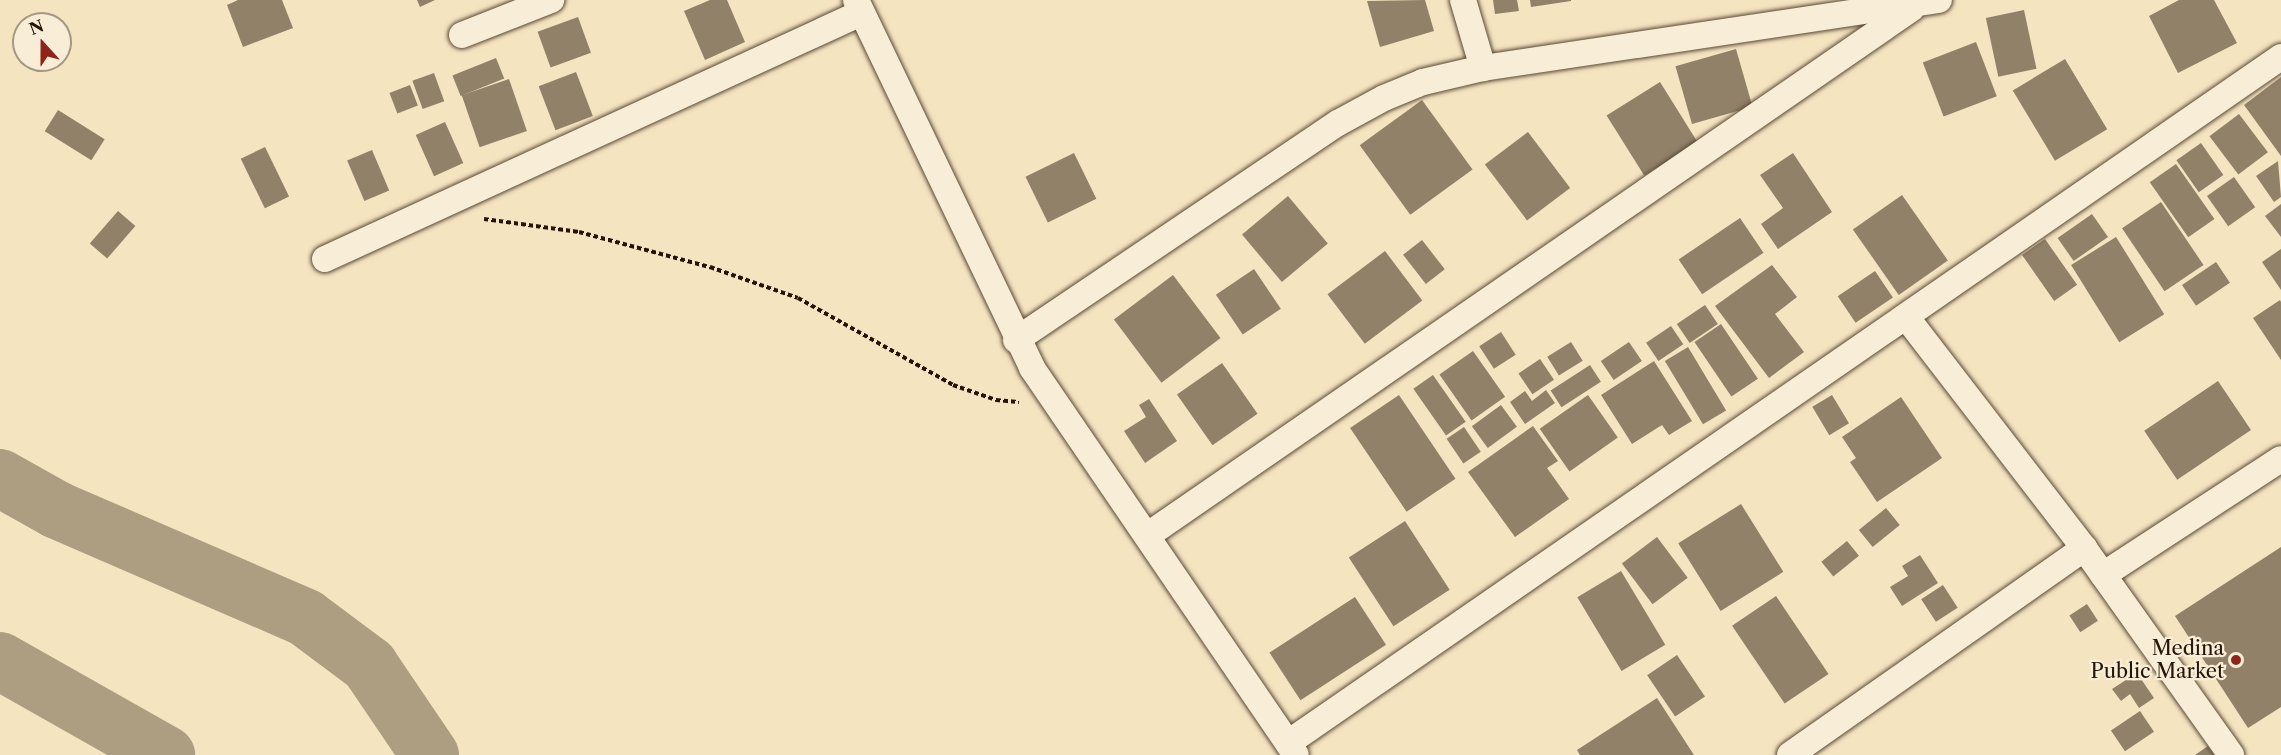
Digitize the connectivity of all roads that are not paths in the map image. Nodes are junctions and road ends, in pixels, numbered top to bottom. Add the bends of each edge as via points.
1 (550, 0) edge
2 (1463, 0) edge
3 (1928, 3) edge
4 (858, 7) edge
5 (462, 35) dead end
6 (2281, 57) edge
7 (1483, 68) junction
8 (325, 259) dead end
9 (1907, 318) junction
10 (1016, 340) junction
11 (2281, 459) edge
12 (1148, 536) junction
13 (2084, 548) junction
14 (2103, 575) junction
15 (1292, 749) edge
16 (1790, 755) edge
17 (2231, 755) edge

1 - 5 street
2 - 7 street
3 - 7 street
3 - 12 street
4 - 8 street
4 - 10 street
6 - 9 street
7 - 10 street via 1423,82 1338,123
9 - 13 street
9 - 15 street
10 - 12 street via 1055,404
11 - 14 street
12 - 15 street
13 - 14 street
13 - 16 street
14 - 17 street

